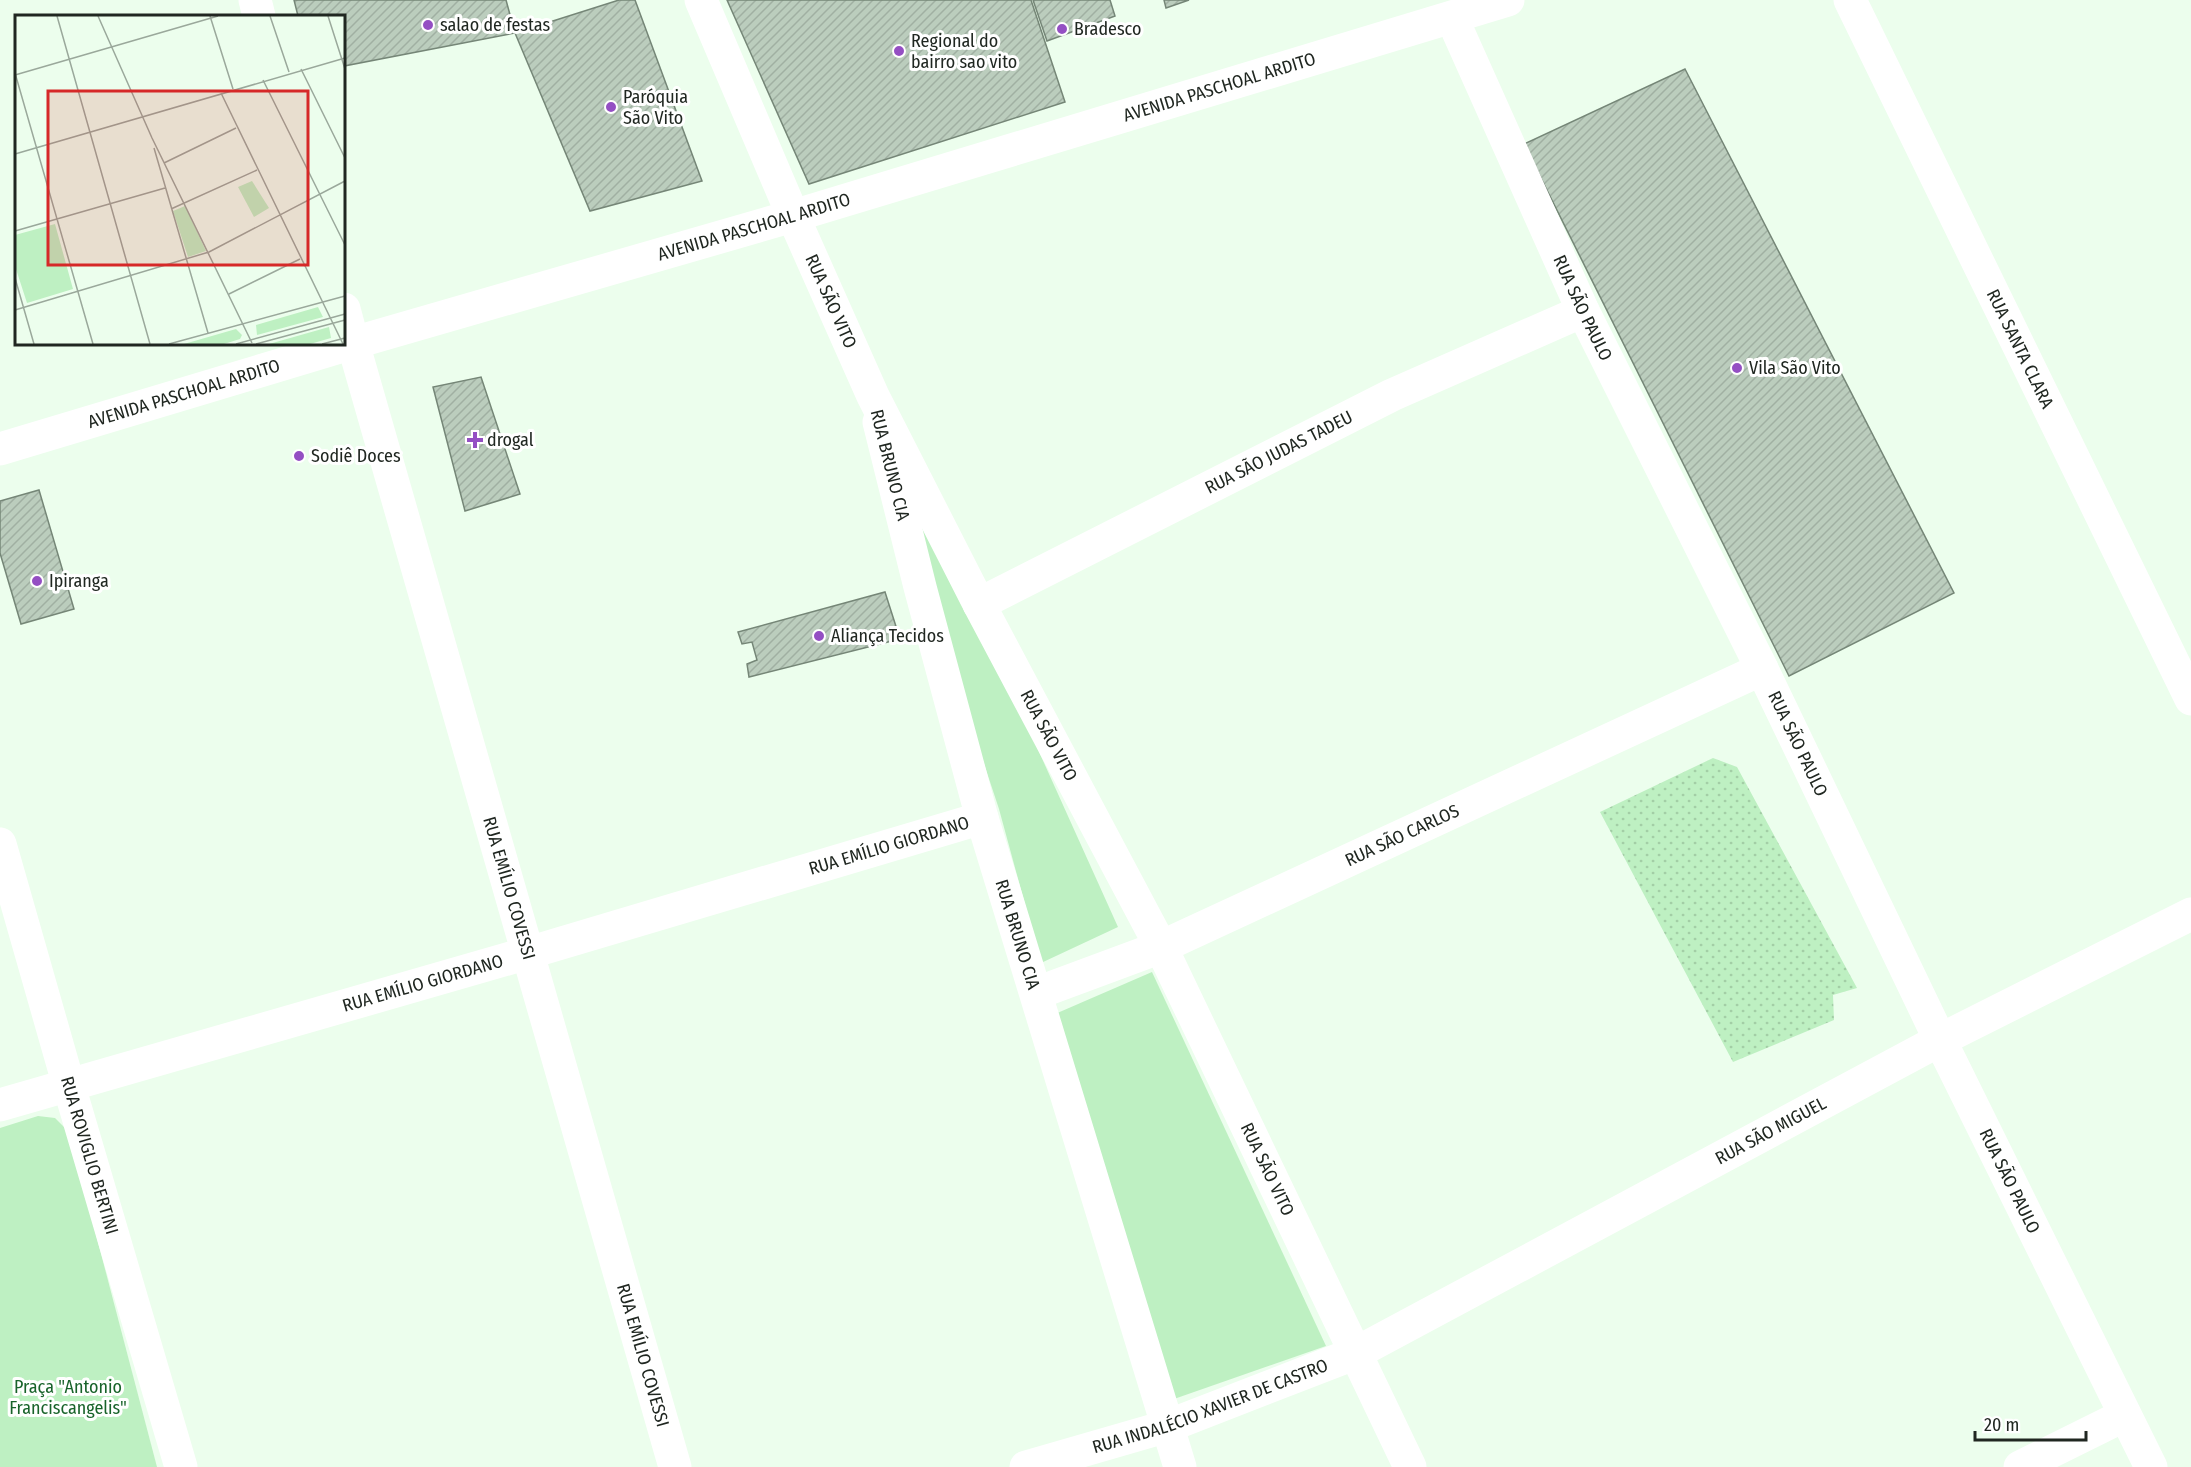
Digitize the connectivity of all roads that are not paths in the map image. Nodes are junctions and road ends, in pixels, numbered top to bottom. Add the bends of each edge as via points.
1 (255, 0) edge
2 (701, 0) edge
3 (1508, 0) edge
4 (1850, 0) edge
5 (259, 15) edge
6 (1452, 18) junction
7 (793, 216) junction
8 (1583, 311) junction
9 (345, 313) edge
10 (353, 343) junction
11 (873, 396) junction
12 (0, 449) edge
13 (980, 604) junction
14 (1762, 669) junction
15 (2191, 699) edge
16 (982, 818) junction
17 (0, 844) edge
18 (2191, 914) edge
19 (1161, 946) junction
20 (528, 953) junction
21 (1036, 993) junction
22 (1940, 1040) junction
23 (69, 1086) junction
24 (0, 1105) edge
25 (1356, 1353) junction
26 (2125, 1415) junction
27 (1168, 1426) junction
28 (181, 1467) edge
29 (675, 1467) edge
30 (1026, 1467) edge
31 (1180, 1467) edge
32 (1410, 1467) edge
33 (2020, 1467) edge
34 (2151, 1467) edge

1 - 5 street
2 - 7 street, RUA SÃO VITO
3 - 6 street, AVENIDA PASCHOAL ARDITO
4 - 15 street, RUA SANTA CLARA
6 - 7 street, AVENIDA PASCHOAL ARDITO
6 - 8 street, RUA SÃO PAULO
7 - 10 street, AVENIDA PASCHOAL ARDITO
7 - 11 street, RUA SÃO VITO
8 - 13 street, RUA SÃO JUDAS TADEU via 1392,395
8 - 14 street, RUA SÃO PAULO
9 - 10 street, RUA EMÍLIO COVESSI
10 - 12 street, AVENIDA PASCHOAL ARDITO
10 - 20 street, RUA EMÍLIO COVESSI
11 - 13 street, RUA SÃO VITO
11 - 16 street, RUA BRUNO CIA
13 - 19 street, RUA SÃO VITO
14 - 19 street, RUA SÃO CARLOS
14 - 22 street, RUA SÃO PAULO
16 - 20 street, RUA EMÍLIO GIORDANO
16 - 21 street, RUA BRUNO CIA
17 - 23 street, RUA ROVIGLIO BERTINI
18 - 22 street, RUA SÃO MIGUEL
19 - 21 street, RUA SÃO CARLOS
19 - 25 street, RUA SÃO VITO
20 - 23 street, RUA EMÍLIO GIORDANO
20 - 29 street, RUA EMÍLIO COVESSI
21 - 27 street, RUA BRUNO CIA
22 - 25 street, RUA SÃO MIGUEL
22 - 26 street, RUA SÃO PAULO
23 - 24 street, RUA EMÍLIO GIORDANO
23 - 28 street, RUA ROVIGLIO BERTINI
25 - 27 street, RUA INDALÉCIO XAVIER DE CASTRO
25 - 32 street, RUA SÃO VITO
26 - 33 street
26 - 34 street, RUA SÃO PAULO
27 - 30 street, RUA INDALÉCIO XAVIER DE CASTRO
27 - 31 street, RUA BRUNO CIA

